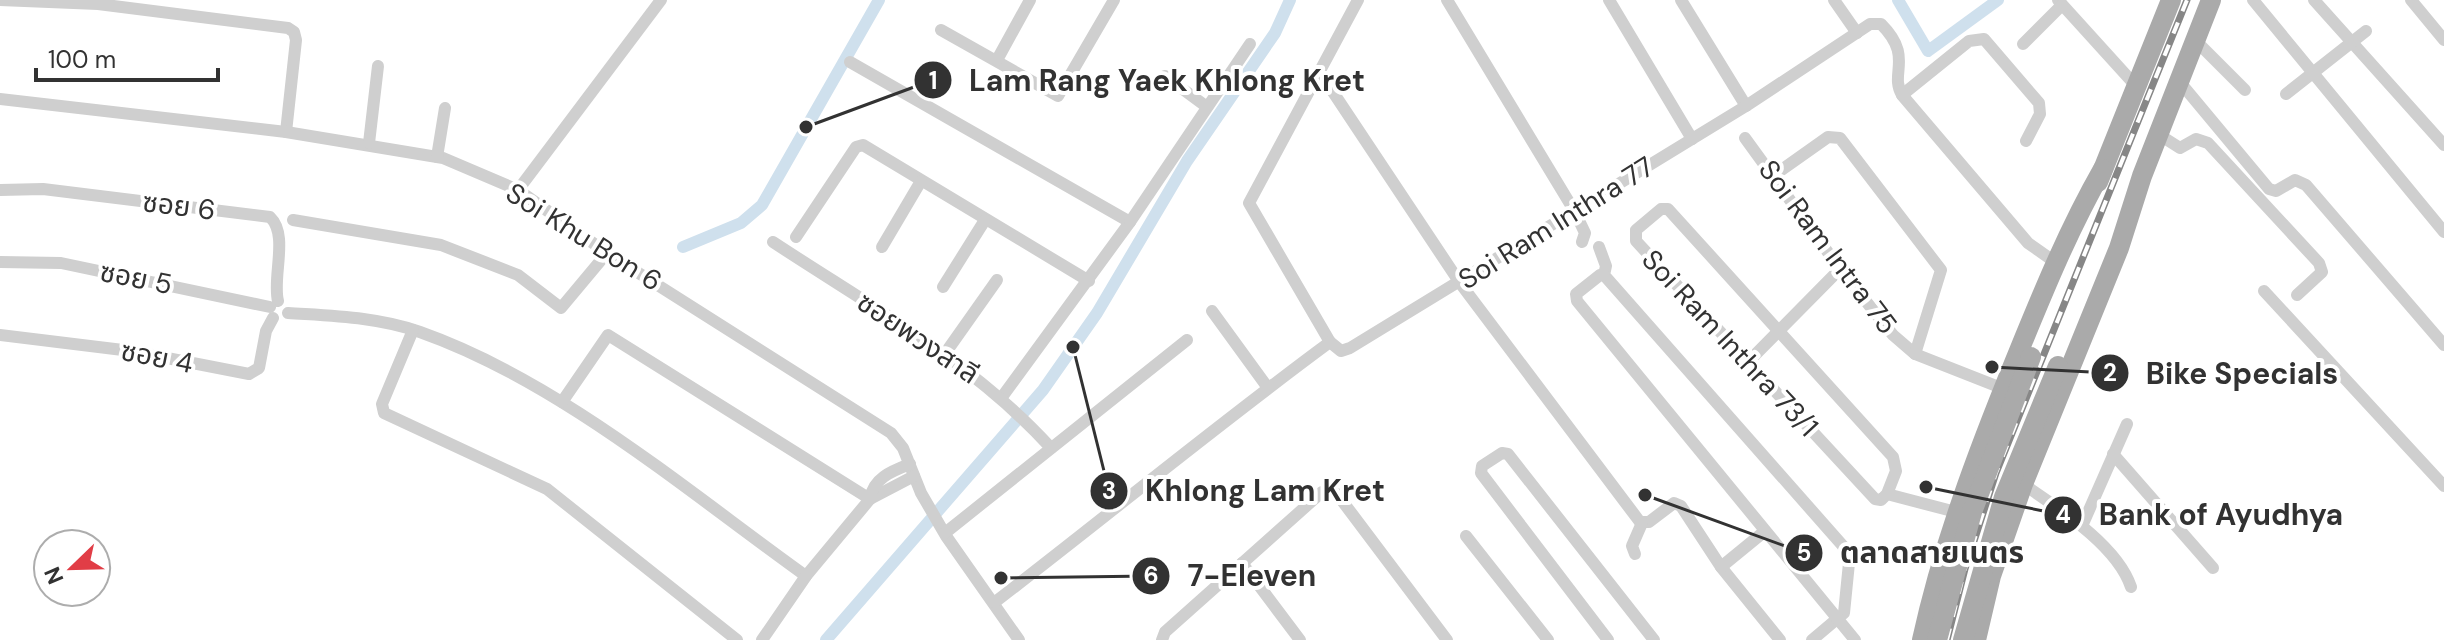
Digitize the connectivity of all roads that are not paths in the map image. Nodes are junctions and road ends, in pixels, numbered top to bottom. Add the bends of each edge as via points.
1 (0, 0) edge
2 (661, 0) edge
3 (1030, 0) edge
4 (1114, 0) edge
5 (1358, 0) edge
6 (1447, 0) edge
7 (1609, 0) edge
8 (1681, 0) edge
9 (1834, 0) edge
10 (2171, 0) edge
11 (2211, 0) edge
12 (2253, 0) edge
13 (2314, 0) edge
14 (2411, 0) edge
15 (98, 2) edge
16 (2060, 2) edge
17 (941, 30) dead end
18 (2366, 31) dead end
19 (1857, 33) junction
20 (2195, 40) junction
21 (2444, 40) edge
22 (2353, 42) junction
23 (1250, 44) dead end
24 (2023, 44) dead end
25 (997, 60) junction
26 (850, 62) dead end
27 (378, 66) dead end
28 (2312, 73) junction
29 (1321, 74) junction
30 (1165, 76) dead end
31 (2179, 81) junction
32 (2136, 86) junction
33 (2245, 90) dead end
34 (2286, 94) dead end
35 (1902, 95) junction
36 (0, 99) edge
37 (1746, 106) junction
38 (1207, 107) junction
39 (445, 108) dead end
40 (286, 132) junction
41 (2158, 134) junction
42 (1745, 138) dead end
43 (1692, 139) junction
44 (2026, 141) dead end
45 (369, 143) junction
46 (2444, 145) edge
47 (437, 157) junction
48 (2103, 169) junction
49 (1773, 176) junction
50 (2142, 176) junction
51 (921, 181) junction
52 (0, 190) edge
53 (518, 190) junction
54 (1575, 212) junction
55 (293, 220) dead end
56 (985, 220) junction
57 (1130, 222) junction
58 (2444, 232) edge
59 (796, 237) dead end
60 (773, 242) dead end
61 (1582, 242) dead end
62 (882, 247) dead end
63 (1599, 247) dead end
64 (607, 253) junction
65 (0, 262) edge
66 (2055, 262) junction
67 (1840, 269) junction
68 (1604, 275) junction
69 (997, 280) dead end
70 (1089, 281) junction
71 (1460, 283) junction
72 (943, 287) dead end
73 (2264, 291) dead end
74 (2297, 295) dead end
75 (274, 309) junction
76 (1212, 311) dead end
77 (413, 330) junction
78 (1780, 333) junction
79 (0, 335) edge
80 (1187, 340) dead end
81 (1330, 342) junction
82 (2444, 345) edge
83 (1915, 354) junction
84 (944, 355) junction
85 (1748, 362) junction
86 (1268, 388) junction
87 (2004, 389) junction
88 (1003, 399) junction
89 (562, 402) junction
90 (2127, 424) dead end
91 (1051, 448) junction
92 (2113, 454) junction
93 (912, 470) junction
94 (2023, 484) junction
95 (2444, 486) edge
96 (1887, 494) junction
97 (870, 499) junction
98 (1956, 512) junction
99 (1642, 523) junction
100 (2082, 526) junction
101 (941, 527) junction
102 (1765, 531) junction
103 (1466, 536) dead end
104 (1635, 554) dead end
105 (1242, 563) junction
106 (1721, 567) junction
107 (2213, 568) dead end
108 (806, 576) junction
109 (2131, 587) dead end
110 (1932, 591) junction
111 (995, 602) junction
112 (1980, 617) junction
113 (1838, 619) junction
114 (737, 640) edge
115 (762, 640) edge
116 (1019, 640) edge
117 (1162, 640) edge
118 (1300, 640) edge
119 (1447, 640) edge
120 (1548, 640) edge
121 (1608, 640) edge
122 (1654, 640) edge
123 (1780, 640) edge
124 (1812, 640) edge
125 (1855, 640) edge
126 (1922, 640) edge
127 (1937, 640) edge
128 (1963, 640) edge
129 (1976, 640) edge

1 - 15 street
2 - 53 street
3 - 25 street
4 - 25 street via 1058,96
5 - 29 street
6 - 54 street
7 - 43 street
8 - 37 street
9 - 19 street
10 - 32 main road
11 - 20 main road
12 - 28 street
13 - 22 street
14 - 21 street
15 - 40 street via 288,28 296,40
16 - 24 street
16 - 32 street
17 - 25 street
18 - 22 street
19 - 35 street via 1876,23 1889,32 1901,62 1897,84
19 - 37 street, Soi Ram Inthra 77
20 - 31 main road
20 - 33 street
22 - 28 street
22 - 46 street
23 - 38 street
26 - 57 street
27 - 45 street
28 - 34 street
28 - 58 street
29 - 71 street
29 - 81 street via 1249,203
30 - 38 street
31 - 41 main road
31 - 82 street via 2269,189 2276,191 2295,180 2306,185
32 - 48 main road
35 - 44 street via 1969,41 1984,39 2039,103 2040,114
35 - 66 street via 2028,243
36 - 40 street, Soi Khu Bon 6
37 - 43 street, Soi Ram Inthra 77
38 - 57 street
39 - 47 street
40 - 45 street, Soi Khu Bon 6
41 - 50 main road
41 - 74 street via 2180,148 2196,139 2208,143 2319,263 2322,272
42 - 49 street, Soi Ram Intra 75
43 - 54 street, Soi Ram Inthra 77
45 - 47 street, Soi Khu Bon 6
47 - 53 street, Soi Khu Bon 6
48 - 66 main road
48 - 127 main road, bridge via 1972,512
49 - 67 street, Soi Ram Intra 75
49 - 83 street via 1828,137 1840,138 1941,270
50 - 94 main road via 2119,248
50 - 128 main road, bridge via 2004,497
51 - 56 street
51 - 59 street via 860,145
51 - 62 street
52 - 75 street, ซอย 6 via 43,189 270,217 279,237
53 - 64 street, Soi Khu Bon 6
54 - 61 street via 1585,233
54 - 71 street, Soi Ram Inthra 77
55 - 64 street via 455,249 518,275 561,308
56 - 70 street
56 - 72 street
57 - 70 street
60 - 84 street, ซอยพวงสาลี
63 - 68 street
64 - 93 street, Soi Khu Bon 6 via 891,433
65 - 75 street, ซอย 5 via 61,263
66 - 87 main road
67 - 78 street
67 - 83 street, Soi Ram Intra 75
68 - 102 street via 1575,298
68 - 113 street via 1843,546 1849,563 1844,613
69 - 84 street
70 - 88 street
71 - 81 street, Soi Ram Inthra 77 via 1350,348 1341,351
71 - 99 street
73 - 95 street
75 - 77 street via 279,320 288,313 368,319
75 - 79 street, ซอย 4 via 259,368 249,374 131,351
76 - 86 street
77 - 89 street via 460,348
77 - 114 street via 382,404 384,413 547,489
78 - 85 street
78 - 85 street, Soi Ram Inthra 73/1 via 1668,209 1636,230 1636,241
78 - 96 street, Soi Ram Inthra 73/1 via 1893,457 1896,471
80 - 91 street
81 - 86 street
83 - 87 street, Soi Ram Intra 75
84 - 88 street, ซอยพวงสาลี
85 - 96 street, Soi Ram Inthra 73/1 via 1875,499
86 - 111 street
87 - 98 main road
88 - 91 street, ซอยพวงสาลี
89 - 97 street via 608,335
89 - 108 street
90 - 92 street
91 - 101 street
92 - 100 street
92 - 107 street
93 - 97 street
93 - 101 street, Soi Khu Bon 6
94 - 100 street
94 - 112 main road
96 - 98 street, Soi Ram Inthra 73/1
97 - 108 street
98 - 110 main road
99 - 104 street via 1632,546
99 - 106 street via 1674,503 1681,506
100 - 109 street via 2125,571
101 - 111 street, Soi Khu Bon 6
102 - 106 street
102 - 113 street
103 - 120 street
105 - 117 street
105 - 118 street
105 - 119 street via 1329,490
106 - 123 street
108 - 115 street
110 - 112 main road via 1948,617 1964,622
110 - 126 main road
111 - 116 street, Soi Khu Bon 6
112 - 129 main road
113 - 124 street
113 - 125 street
121 - 122 street via 1481,473 1482,466 1502,453 1508,454

